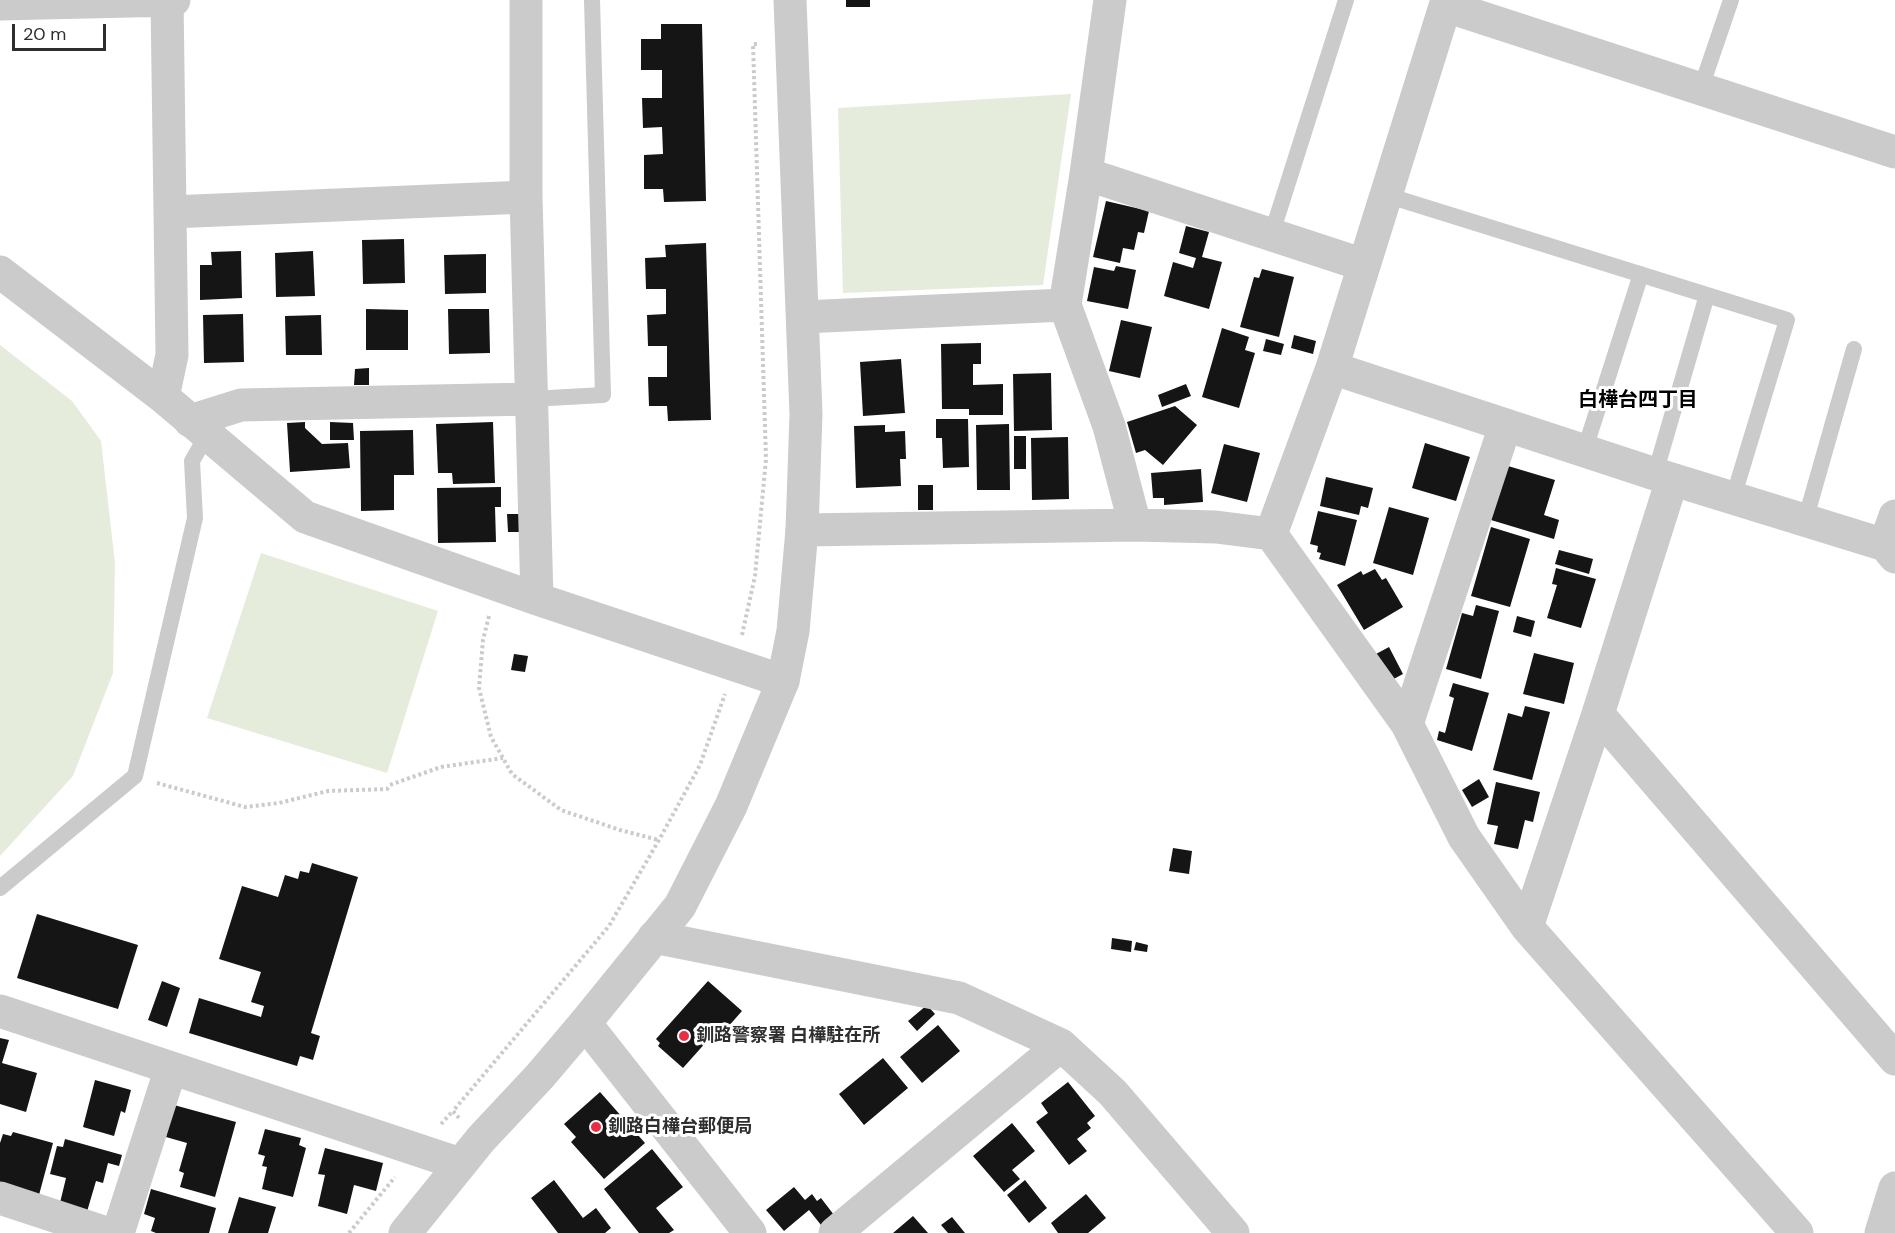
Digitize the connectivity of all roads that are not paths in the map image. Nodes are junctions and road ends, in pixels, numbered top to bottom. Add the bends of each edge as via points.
1 (167, 0) edge
2 (174, 0) edge
3 (526, 0) edge
4 (592, 0) edge
5 (790, 0) edge
6 (1110, 0) edge
7 (1346, 0) edge
8 (1731, 0) edge
9 (1446, 3) edge
10 (0, 4) edge
11 (1701, 88) junction
12 (1895, 152) edge
13 (1086, 174) junction
14 (1386, 195) junction
15 (526, 197) junction
16 (171, 212) junction
17 (1271, 236) junction
18 (1365, 265) junction
19 (0, 272) edge
20 (1641, 274) junction
21 (1707, 295) junction
22 (1065, 305) junction
23 (803, 317) junction
24 (1854, 349) dead end
25 (1332, 369) junction
26 (163, 397) junction
27 (531, 399) junction
28 (1505, 426) junction
29 (198, 428) junction
30 (1584, 452) junction
31 (1664, 477) junction
32 (1733, 498) junction
33 (1805, 521) junction
34 (1136, 525) junction
35 (802, 531) junction
36 (1271, 534) junction
37 (1892, 539) edge
38 (537, 599) junction
39 (783, 681) junction
40 (1598, 714) junction
41 (1407, 724) junction
42 (0, 888) edge
43 (1527, 927) junction
44 (654, 937) junction
45 (0, 1011) edge
46 (585, 1023) junction
47 (1061, 1045) junction
48 (1895, 1059) edge
49 (171, 1068) junction
50 (460, 1164) junction
51 (1895, 1188) edge
52 (0, 1198) edge
53 (1220, 1228) edge
54 (106, 1233) edge
55 (118, 1233) edge
56 (405, 1233) edge
57 (750, 1233) edge
58 (835, 1233) edge
59 (1797, 1233) edge
60 (1881, 1233) edge

1 - 2 street
1 - 10 street
1 - 16 street
3 - 15 street
4 - 27 lane via 603,395
5 - 23 street
6 - 13 street
7 - 17 lane
8 - 11 lane
9 - 11 street
9 - 14 street
11 - 12 street
13 - 17 street
13 - 22 street
14 - 18 street
14 - 20 lane
15 - 16 street
15 - 27 street
16 - 26 street via 172,355
17 - 18 street
18 - 25 street
19 - 26 street
20 - 21 lane
20 - 30 lane
21 - 31 lane
21 - 32 lane via 1787,320
22 - 23 street
22 - 34 street via 1109,426
23 - 35 street via 806,414
24 - 33 lane
25 - 28 street
25 - 36 street
26 - 29 street
27 - 29 street via 241,405
27 - 38 street
28 - 30 street
28 - 41 street
29 - 38 street via 305,517
29 - 42 lane via 192,461 195,518 135,776
30 - 31 street
31 - 32 street
31 - 40 street
32 - 33 street
33 - 37 street
34 - 35 street
34 - 36 street via 1216,527
35 - 39 street via 793,631
36 - 41 street
38 - 39 street
39 - 44 street via 731,806 680,906
40 - 43 street
40 - 48 street
41 - 43 street via 1464,837
43 - 59 street
44 - 46 street
44 - 47 street via 959,998
45 - 49 street
46 - 50 street
46 - 57 street
47 - 53 street via 1113,1093
47 - 58 street
49 - 50 street
49 - 55 street
50 - 56 street
51 - 60 street
52 - 54 street

